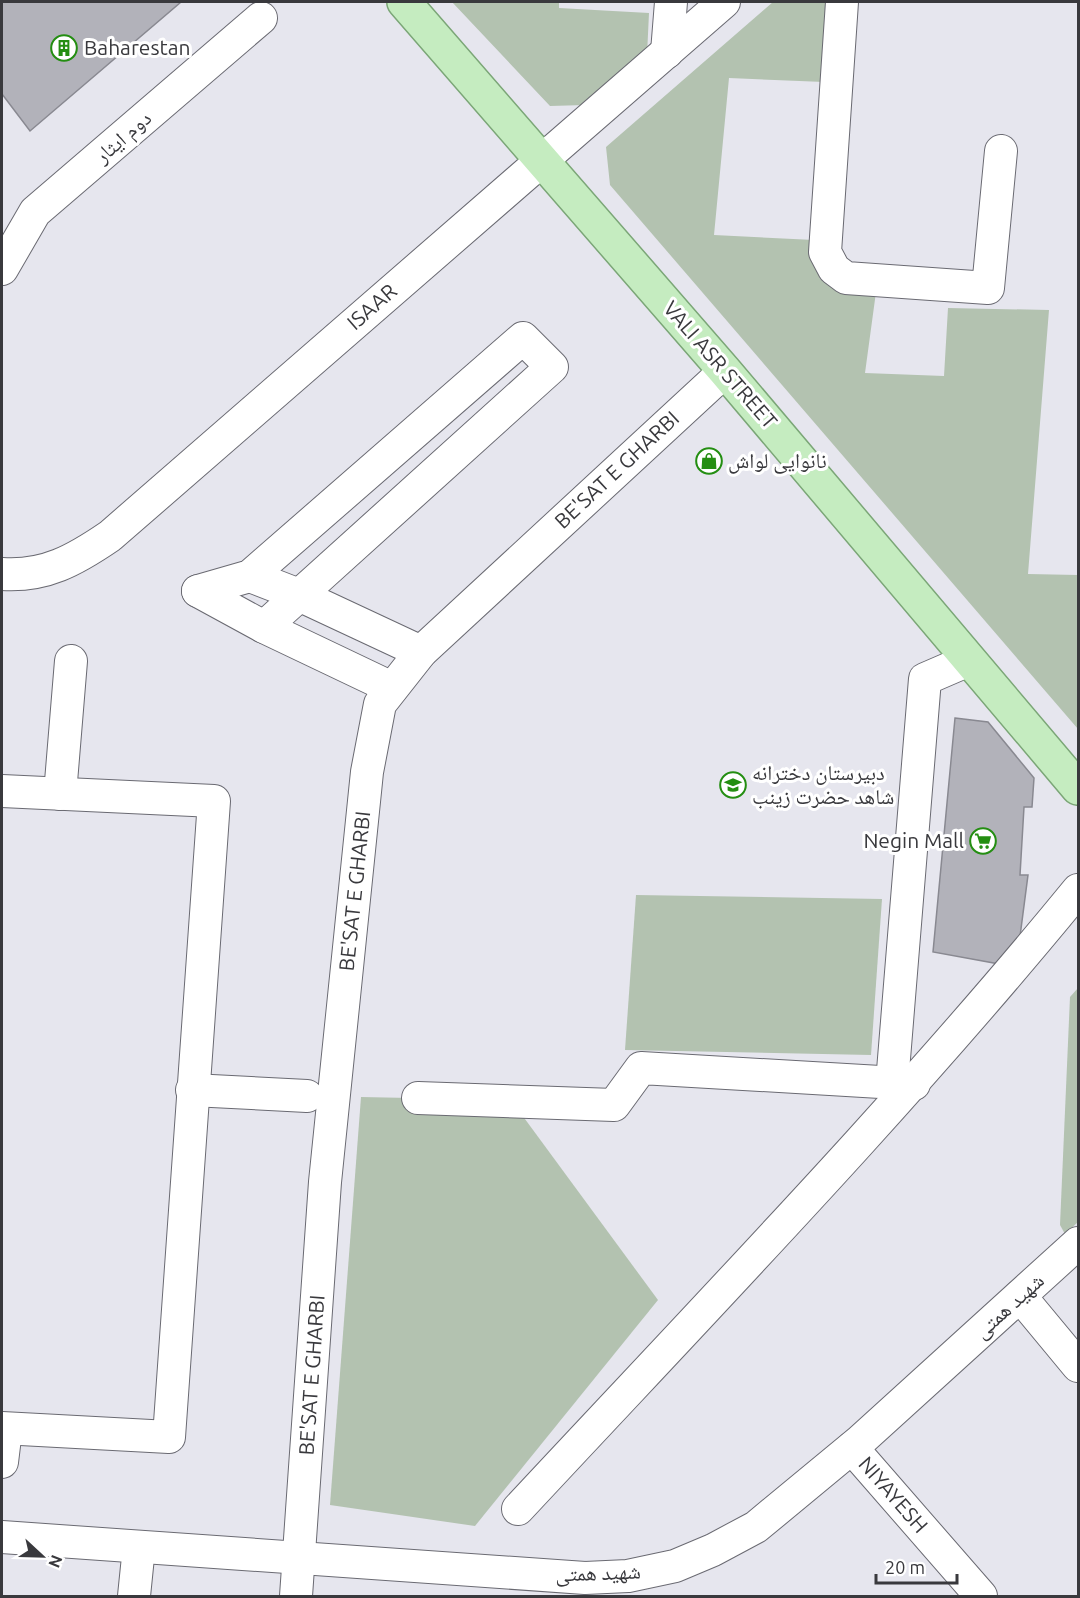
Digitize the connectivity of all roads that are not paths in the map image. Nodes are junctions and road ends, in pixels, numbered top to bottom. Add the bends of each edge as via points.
1 (404, 2) edge
2 (671, 2) edge
3 (724, 2) edge
4 (842, 2) edge
5 (261, 18) dead end
6 (667, 52) junction
7 (1001, 151) dead end
8 (541, 159) junction
9 (2, 269) edge
10 (725, 371) junction
11 (2, 574) edge
12 (250, 576) junction
13 (299, 595) junction
14 (264, 627) junction
15 (420, 652) junction
16 (969, 660) junction
17 (71, 661) dead end
18 (392, 688) junction
19 (1078, 788) edge
20 (2, 791) edge
21 (60, 794) junction
22 (1078, 890) edge
23 (903, 1083) junction
24 (192, 1090) junction
25 (307, 1096) dead end
26 (418, 1098) dead end
27 (1078, 1243) edge
28 (1020, 1296) junction
29 (1078, 1366) edge
30 (4, 1428) edge
31 (852, 1448) junction
32 (2, 1462) edge
33 (518, 1509) dead end
34 (2, 1537) edge
35 (139, 1546) junction
36 (300, 1558) junction
37 (134, 1596) edge
38 (296, 1596) edge
39 (981, 1596) edge

1 - 8 main road, VALI ASR STREET
2 - 6 street
3 - 6 street, ISAAR
4 - 7 street via 825,252 834,269 846,278 868,281 988,288
5 - 9 street, دوم ایثار via 35,212
6 - 8 street, ISAAR
8 - 10 main road, VALI ASR STREET
8 - 11 street, ISAAR via 110,536 45,571
10 - 15 street, BE'SAT E GHARBI
10 - 16 main road, VALI ASR STREET
12 - 13 street
12 - 13 street via 523,338 552,367
12 - 14 street via 198,591
13 - 14 street
13 - 15 street
14 - 18 street
15 - 18 street, BE'SAT E GHARBI
16 - 19 main road, VALI ASR STREET
16 - 23 street via 925,679
17 - 21 street
18 - 36 street, BE'SAT E GHARBI via 380,704 368,772 325,1182
20 - 21 street
21 - 24 street via 214,801
22 - 23 street
23 - 26 street via 641,1068 614,1105
23 - 33 street
24 - 25 street
24 - 30 street via 169,1437
27 - 28 street, شهید همتی
28 - 29 street
28 - 31 street, شهید همتی
30 - 32 street
31 - 36 street, شهید همتی via 756,1527 675,1566 628,1576 585,1578
31 - 39 street, NIYAYESH
34 - 35 street, شهید همتی
35 - 36 street, شهید همتی
35 - 37 street
36 - 38 street, BE'SAT E GHARBI

